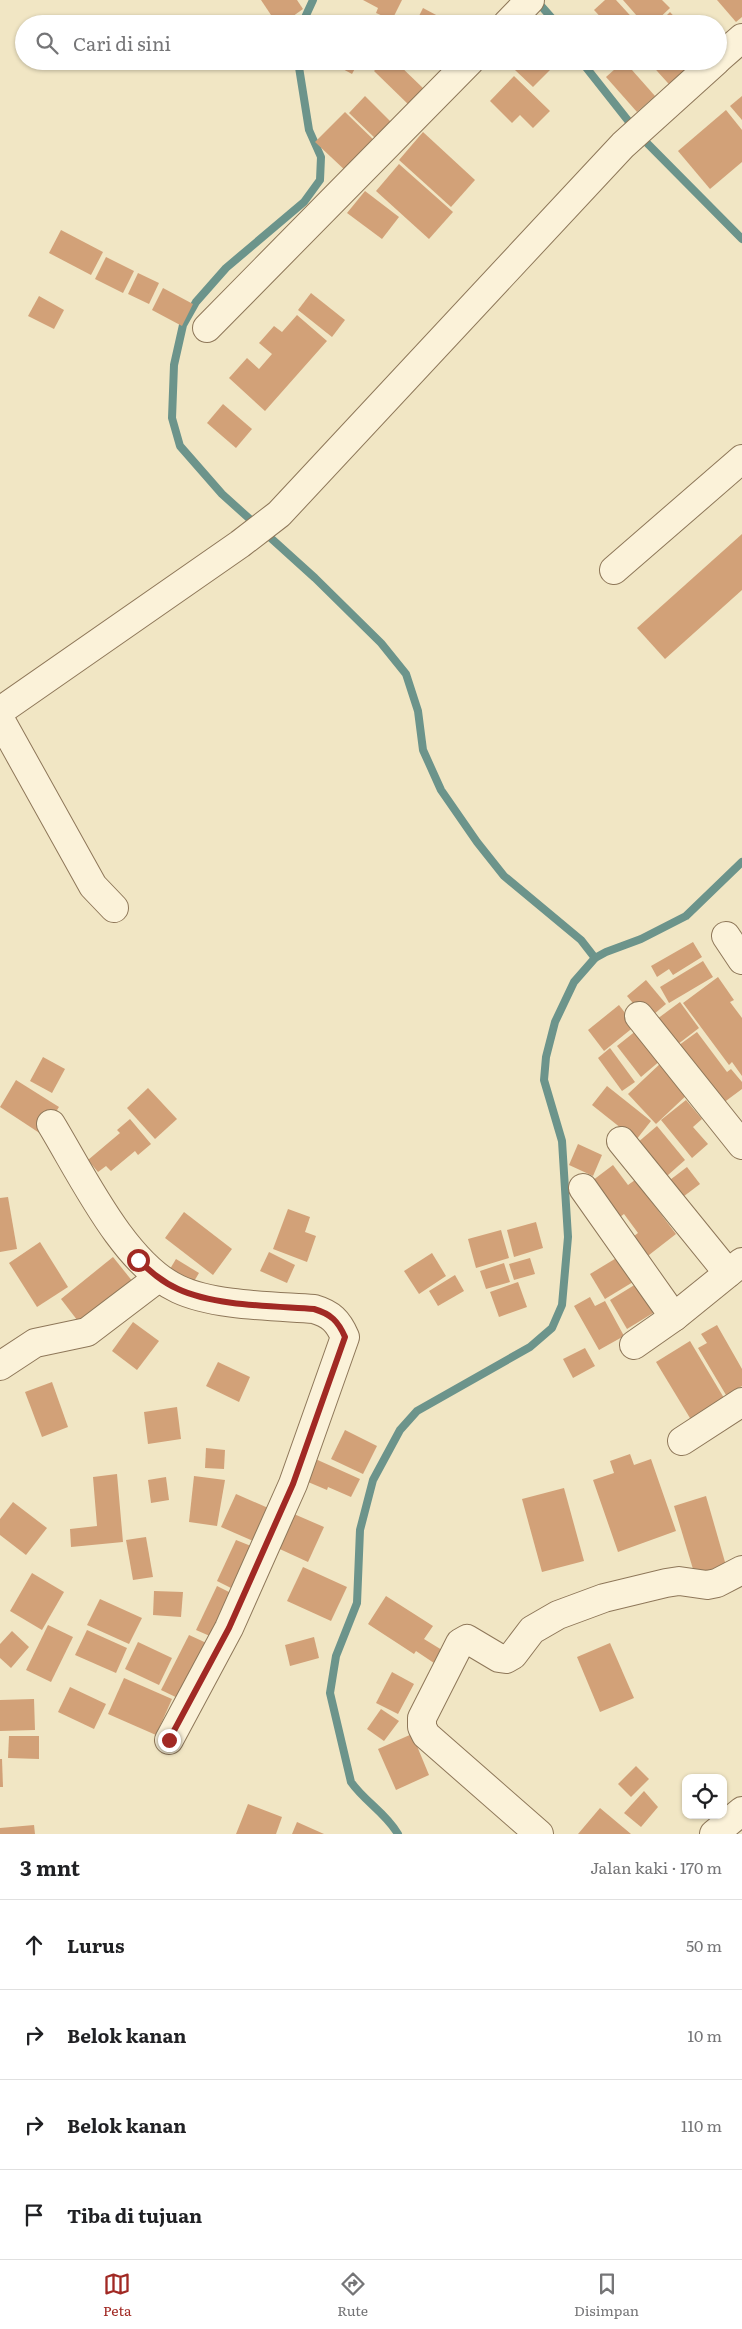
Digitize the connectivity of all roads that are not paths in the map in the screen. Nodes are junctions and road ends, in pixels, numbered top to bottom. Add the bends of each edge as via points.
1 (742, 38) edge
2 (727, 51) edge
3 (461, 70) edge
4 (706, 70) edge
5 (207, 328) dead end
6 (742, 459) edge
7 (614, 570) dead end
8 (0, 711) edge
9 (0, 719) edge
10 (114, 908) dead end
11 (726, 936) dead end
12 (742, 960) edge
13 (639, 1016) dead end
14 (51, 1124) dead end
15 (621, 1140) dead end
16 (742, 1145) edge
17 (583, 1188) dead end
18 (735, 1268) edge
19 (158, 1278) junction
20 (674, 1317) junction
21 (634, 1345) dead end
22 (0, 1366) edge
23 (742, 1402) edge
24 (682, 1442) dead end
25 (742, 1570) edge
26 (169, 1740) dead end
27 (742, 1811) edge
28 (539, 1834) edge
29 (714, 1834) edge

1 - 2 street
3 - 5 street
4 - 8 street via 623,145 279,514
6 - 7 street
9 - 10 street via 94,886
11 - 12 street
13 - 16 street
14 - 19 street via 113,1225 138,1260
15 - 18 street
17 - 20 street
18 - 20 street
19 - 22 street via 87,1332 35,1343
19 - 26 street via 179,1290 221,1301 328,1313 340,1324 345,1337 293,1484 229,1628
20 - 21 street
23 - 24 street
25 - 28 street via 707,1586 666,1583 595,1601 558,1615 532,1630 513,1655 506,1659 467,1639 460,1643 422,1718 422,1727 426,1735
27 - 29 street

